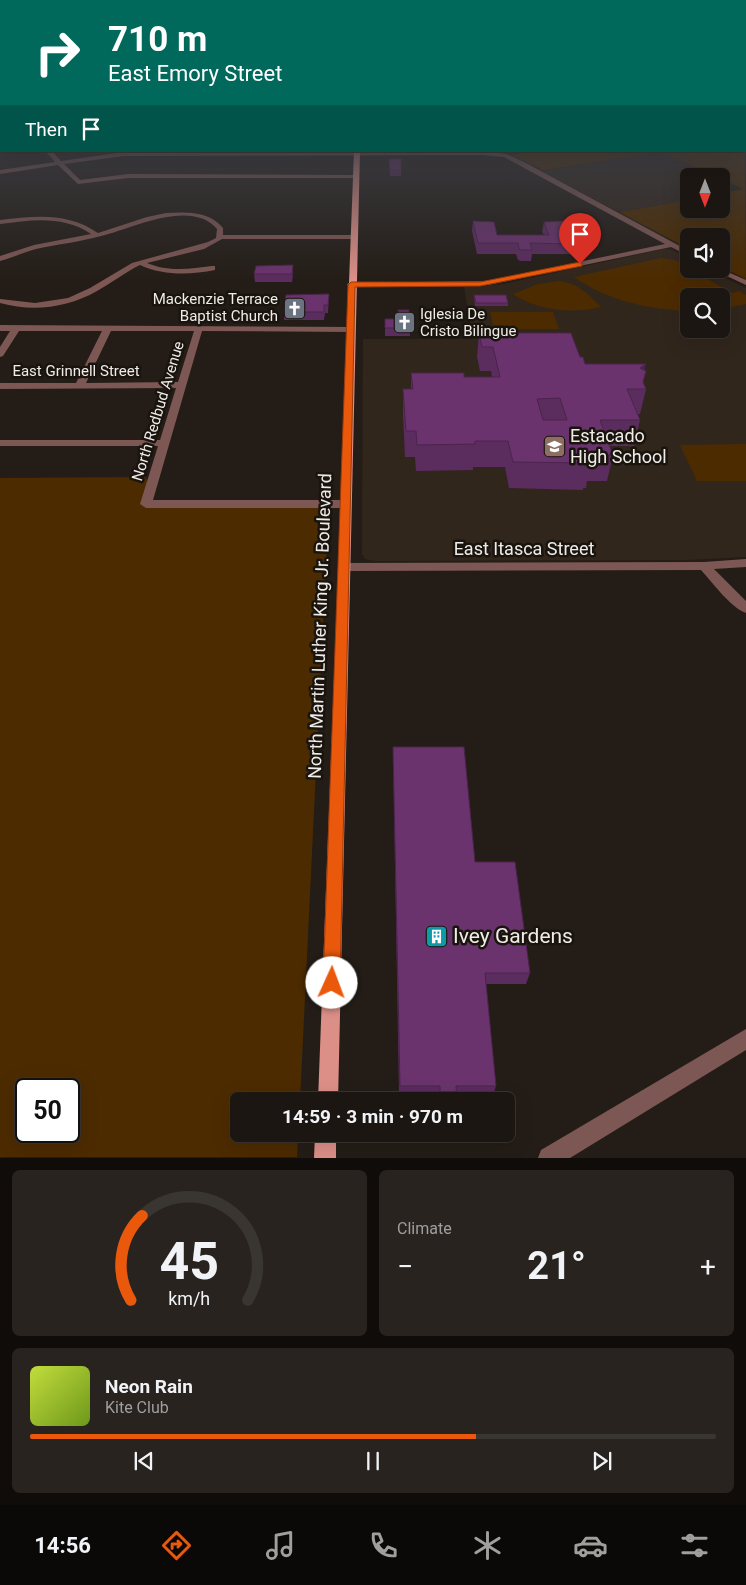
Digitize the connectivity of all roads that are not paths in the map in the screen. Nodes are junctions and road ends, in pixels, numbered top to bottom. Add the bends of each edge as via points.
1 (68, 172) edge
2 (356, 172) edge
3 (538, 172) edge
4 (356, 176) junction
5 (0, 222) edge
6 (354, 235) junction
7 (97, 236) junction
8 (221, 236) junction
9 (671, 245) junction
10 (680, 250) edge
11 (0, 258) edge
12 (141, 263) junction
13 (212, 268) dead end
14 (730, 276) edge
15 (746, 284) edge
16 (351, 285) junction
17 (0, 301) edge
18 (0, 328) edge
19 (16, 328) junction
20 (108, 328) junction
21 (199, 328) junction
22 (351, 328) junction
23 (0, 354) edge
24 (80, 385) junction
25 (182, 385) junction
26 (0, 386) edge
27 (0, 443) edge
28 (164, 443) junction
29 (346, 504) junction
30 (746, 563) edge
31 (704, 566) junction
32 (344, 567) junction
33 (746, 608) edge
34 (746, 1039) edge
35 (328, 1092) edge
36 (326, 1142) edge
37 (325, 1158) edge
38 (549, 1158) edge

1 - 4 street via 78,182 128,176
2 - 4 main road, North Martin Luther King Jr. Boulevard
3 - 9 street
4 - 6 main road, North Martin Luther King Jr. Boulevard
5 - 7 street via 60,218 81,224
6 - 8 street
6 - 16 main road, North Martin Luther King Jr. Boulevard
7 - 8 street via 149,218 178,215 210,220 220,226
7 - 11 street via 33,247
8 - 12 street via 205,247
9 - 10 street
9 - 16 street via 488,283
12 - 13 street via 166,271
12 - 17 street via 117,273 89,292 63,302 34,306
14 - 15 street
16 - 22 main road, North Martin Luther King Jr. Boulevard
18 - 19 street
19 - 20 street
19 - 23 street
20 - 21 street
20 - 24 street
21 - 22 street
21 - 25 street, North Redbud Avenue
22 - 29 main road, North Martin Luther King Jr. Boulevard
24 - 25 street, East Grinnell Street
24 - 26 street, East Grinnell Street
25 - 28 street, North Redbud Avenue
27 - 28 street
28 - 29 street, North Redbud Avenue via 146,504
29 - 32 main road, North Martin Luther King Jr. Boulevard
30 - 31 street, East Itasca Street
31 - 32 street, East Itasca Street
31 - 33 street
32 - 35 main road, North Martin Luther King Jr. Boulevard
34 - 38 street
36 - 37 main road

